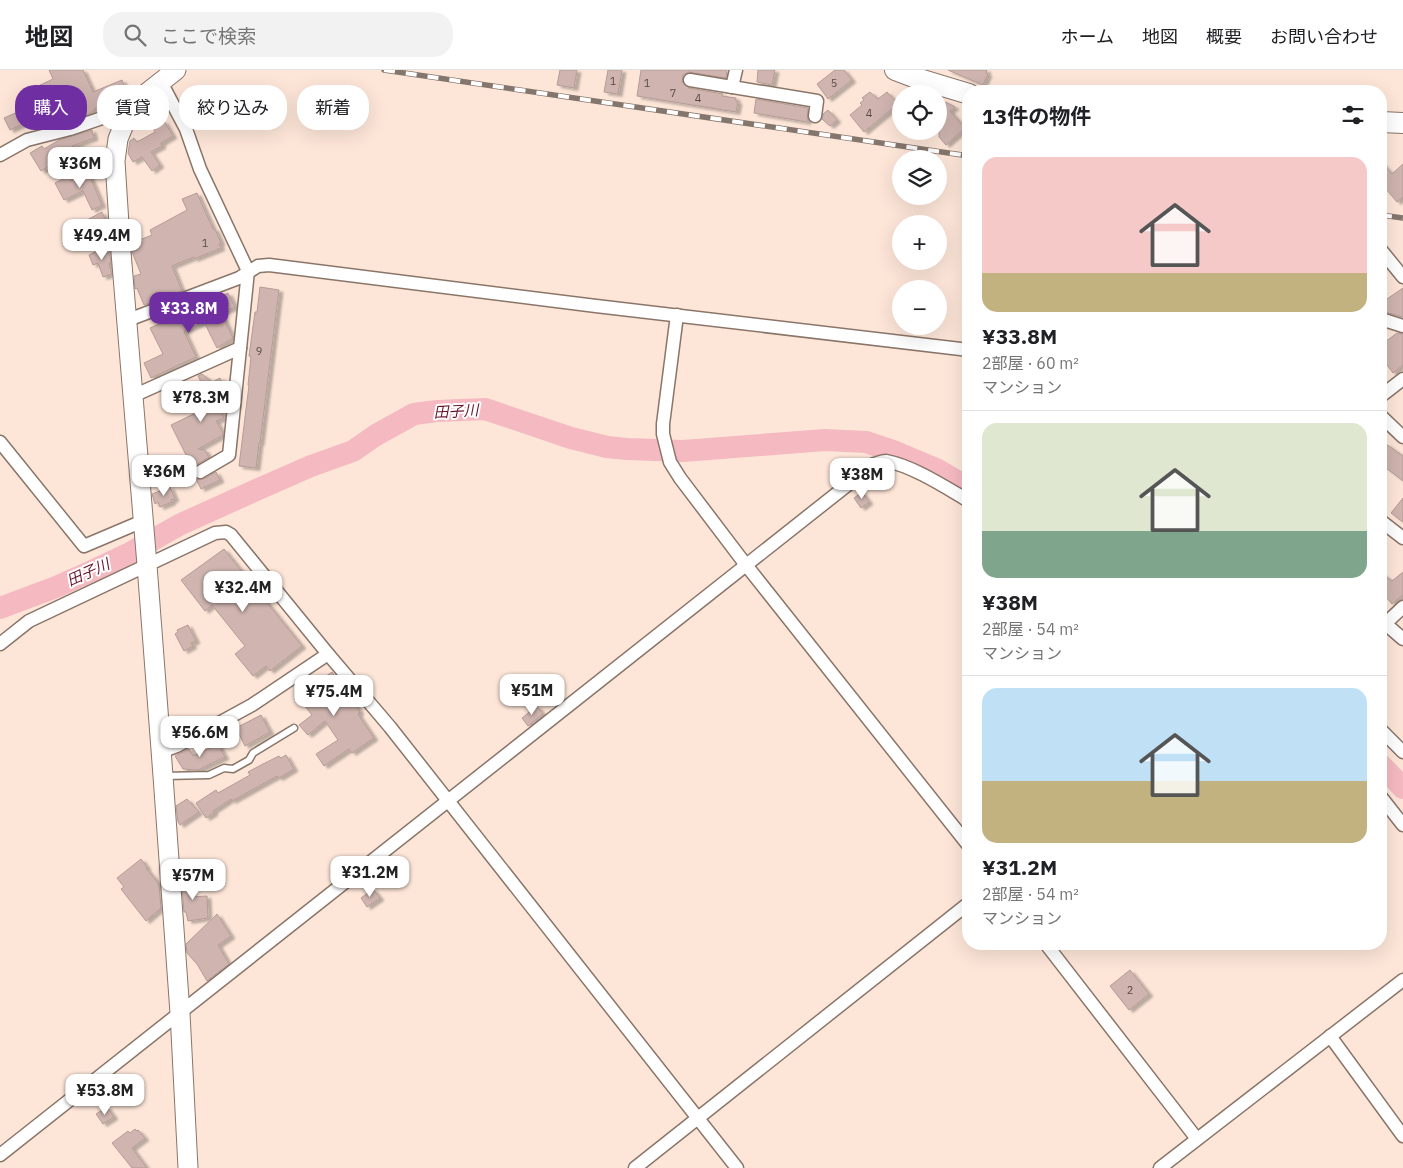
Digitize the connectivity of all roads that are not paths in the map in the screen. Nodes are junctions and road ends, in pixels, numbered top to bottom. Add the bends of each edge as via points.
1 (176, 70) edge
2 (736, 70) edge
3 (895, 70) edge
4 (916, 74) edge
5 (690, 80) dead end
6 (161, 82) junction
7 (157, 85) edge
8 (732, 87) junction
9 (962, 91) edge
10 (815, 116) dead end
11 (97, 119) edge
12 (1387, 122) edge
13 (1403, 123) edge
14 (121, 130) edge
15 (0, 155) edge
16 (1387, 258) edge
17 (248, 271) junction
18 (1403, 278) edge
19 (678, 315) junction
20 (128, 320) junction
21 (1387, 321) edge
22 (1403, 326) edge
23 (240, 348) junction
24 (962, 349) edge
25 (1403, 379) edge
26 (1387, 391) edge
27 (133, 396) junction
28 (1387, 422) edge
29 (1403, 437) edge
30 (0, 442) edge
31 (200, 472) dead end
32 (962, 497) edge
33 (144, 525) junction
34 (1387, 526) edge
35 (1403, 538) edge
36 (147, 561) junction
37 (746, 565) junction
38 (1403, 607) edge
39 (1387, 619) edge
40 (1387, 625) edge
41 (1403, 639) edge
42 (0, 644) edge
43 (328, 654) junction
44 (294, 728) dead end
45 (1387, 736) edge
46 (161, 752) junction
47 (1403, 752) edge
48 (163, 776) junction
49 (449, 801) junction
50 (1387, 805) edge
51 (1403, 825) edge
52 (962, 837) edge
53 (962, 909) edge
54 (1051, 950) edge
55 (1403, 980) edge
56 (180, 1013) junction
57 (1330, 1036) junction
58 (698, 1118) junction
59 (1403, 1136) edge
60 (1198, 1139) junction
61 (0, 1155) edge
62 (188, 1168) edge
63 (635, 1168) edge
64 (737, 1168) edge
65 (1160, 1168) edge

1 - 6 street
2 - 8 street
3 - 4 main road
4 - 9 main road
5 - 8 street
6 - 7 street
6 - 17 street via 186,129 200,169
8 - 10 street via 817,101
11 - 15 street via 27,140
12 - 13 main road
14 - 20 street via 116,161
16 - 18 street
17 - 19 street via 269,265
17 - 20 street via 239,278
17 - 23 street
19 - 24 street
19 - 37 street via 663,434 670,462
20 - 27 street
21 - 22 street
23 - 27 street
23 - 31 street via 229,455
25 - 26 street
27 - 33 street
28 - 29 street
30 - 33 street via 84,546
32 - 37 street via 919,474 884,461 874,464
33 - 36 street
34 - 35 street
36 - 42 street via 29,621
36 - 43 street via 214,533 226,532 236,540
36 - 46 street
37 - 49 street
37 - 52 street
38 - 39 street
40 - 41 street
43 - 46 street via 252,705
43 - 49 street
44 - 48 lane via 232,769 224,768 209,775
45 - 47 street
46 - 48 street
48 - 56 street
49 - 56 street
49 - 58 street
50 - 51 street
53 - 58 street
54 - 60 street
55 - 57 street
56 - 61 street
56 - 62 street
57 - 59 street
57 - 60 street
58 - 63 street
58 - 64 street
60 - 65 street

